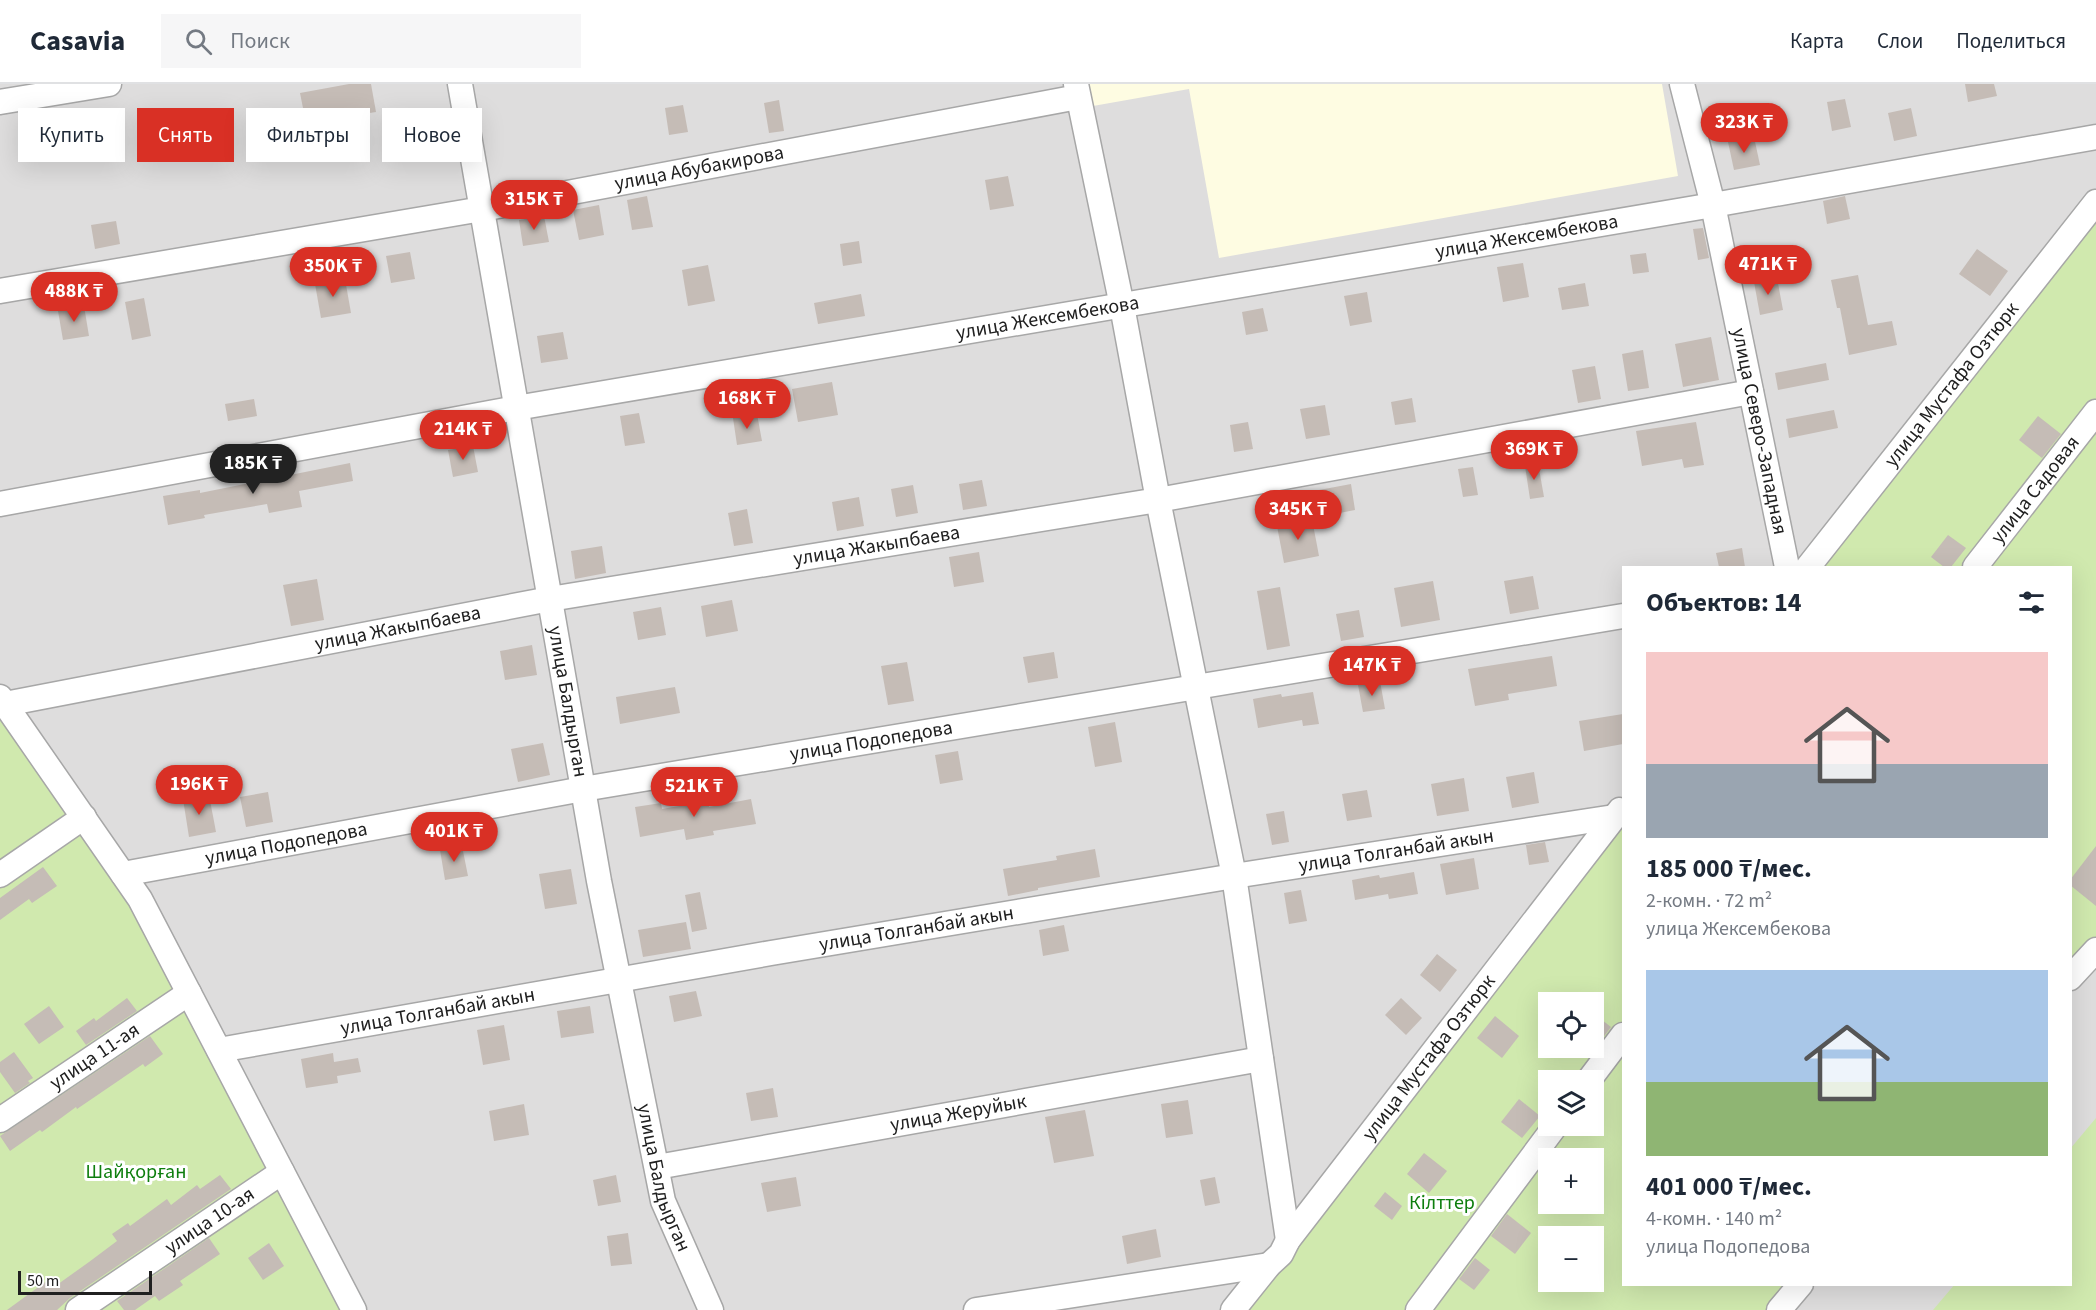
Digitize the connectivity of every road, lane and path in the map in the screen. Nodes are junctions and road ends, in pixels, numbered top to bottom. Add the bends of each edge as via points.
1 (109, 84) edge
2 (460, 84) edge
3 (1682, 84) edge
4 (1077, 91) edge
5 (0, 102) edge
6 (2096, 137) edge
7 (2096, 202) edge
8 (1713, 206) junction
9 (482, 209) junction
10 (0, 291) edge
11 (1122, 306) junction
12 (1751, 392) junction
13 (516, 408) junction
14 (2096, 412) edge
15 (1158, 500) junction
16 (0, 504) edge
17 (1787, 566) edge
18 (1809, 566) edge
19 (1976, 566) edge
20 (550, 599) junction
21 (1622, 616) edge
22 (1196, 687) junction
23 (2, 700) edge
24 (583, 789) junction
25 (1619, 811) edge
26 (84, 818) junction
27 (123, 874) junction
28 (0, 875) edge
29 (1234, 876) junction
30 (2096, 950) edge
31 (2072, 976) edge
32 (619, 981) junction
33 (189, 993) junction
34 (1622, 1036) edge
35 (219, 1050) junction
36 (1261, 1059) junction
37 (1597, 1070) edge
38 (0, 1120) edge
39 (1548, 1136) edge
40 (657, 1167) junction
41 (282, 1172) junction
42 (1288, 1240) junction
43 (1269, 1265) junction
44 (1799, 1286) edge
45 (78, 1310) edge
46 (354, 1310) edge
47 (711, 1310) edge
48 (976, 1310) edge
49 (1233, 1310) edge
50 (1418, 1310) edge
51 (1779, 1310) edge

1 - 5 street
2 - 9 street, улица Балдырган
3 - 8 street, улица Северо-Западная
4 - 9 street, улица Абубакирова
4 - 11 street
6 - 8 street, улица Жексембекова
7 - 18 street, улица Мустафа Озтюрк
8 - 11 street, улица Жексембекова
8 - 12 street, улица Северо-Западная
9 - 10 street, улица Абубакирова
9 - 13 street, улица Балдырган
11 - 13 street, улица Жексембекова
11 - 15 street
12 - 15 street, улица Жакыпбаева
12 - 17 street, улица Северо-Западная
13 - 16 street, улица Жексембекова
13 - 20 street, улица Балдырган
14 - 19 street, улица Садовая
15 - 20 street, улица Жакыпбаева
15 - 22 street
20 - 23 street, улица Жакыпбаева
20 - 24 street, улица Балдырган
21 - 22 street, улица Подопедова
22 - 24 street, улица Подопедова
22 - 29 street
23 - 26 street
24 - 27 street, улица Подопедова
24 - 32 street, улица Балдырган
25 - 29 street, улица Толганбай акын
25 - 42 street, улица Мустафа Озтюрк
26 - 27 street
26 - 28 street
27 - 33 street
29 - 32 street, улица Толганбай акын
29 - 36 street
30 - 31 street
32 - 35 street, улица Толганбай акын
32 - 40 street, улица Балдырган
33 - 35 street
33 - 38 street, улица 11-ая
34 - 37 street
35 - 41 street
36 - 40 street, улица Жеруйык
36 - 42 street
39 - 50 street
40 - 47 street, улица Балдырган via 663,1200
41 - 45 street, улица 10-ая
41 - 46 street
42 - 43 street, улица Мустафа Озтюрк
43 - 48 street
43 - 49 street, улица Мустафа Озтюрк
44 - 51 street

